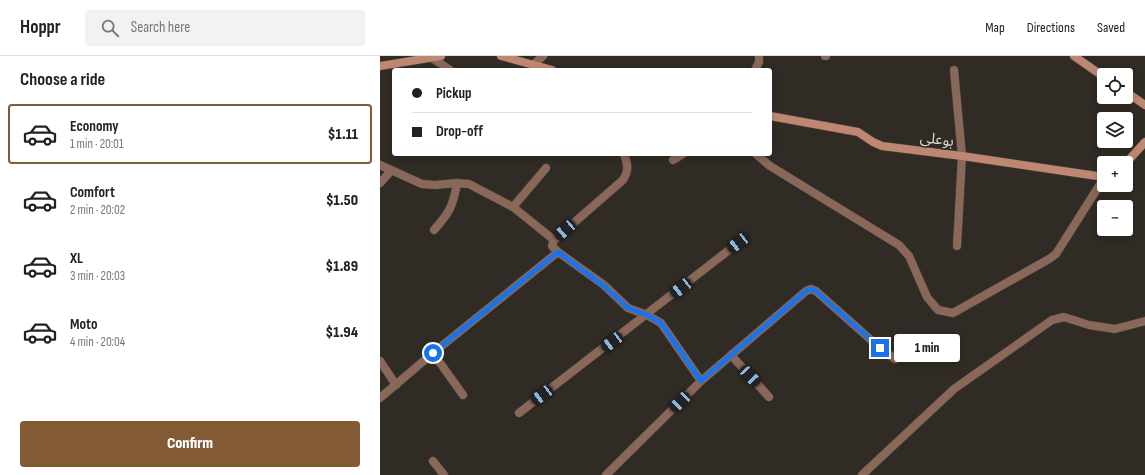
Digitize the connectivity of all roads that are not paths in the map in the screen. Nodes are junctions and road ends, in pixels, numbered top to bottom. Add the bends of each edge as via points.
1 (441, 56) edge
2 (501, 56) edge
3 (543, 56) edge
4 (759, 56) edge
5 (1074, 56) edge
6 (422, 58) edge
7 (432, 58) junction
8 (534, 65) junction
9 (380, 66) edge
10 (447, 68) edge
11 (545, 68) edge
12 (756, 68) edge
13 (954, 70) dead end
14 (1097, 72) edge
15 (1133, 97) edge
16 (1145, 105) edge
17 (772, 116) edge
18 (1145, 142) edge
19 (625, 156) edge
20 (680, 156) edge
21 (758, 156) edge
22 (962, 156) junction
23 (1132, 156) edge
24 (673, 160) dead end
25 (380, 165) edge
26 (546, 168) dead end
27 (391, 171) junction
28 (1097, 177) edge
29 (457, 183) junction
30 (380, 184) edge
31 (1097, 189) edge
32 (513, 207) junction
33 (434, 230) dead end
34 (554, 240) junction
35 (738, 243) dead end
36 (957, 246) dead end
37 (558, 252) junction
38 (647, 315) junction
39 (1145, 321) edge
40 (433, 353) junction
41 (731, 355) junction
42 (895, 358) dead end
43 (380, 360) edge
44 (701, 381) junction
45 (396, 385) junction
46 (463, 395) dead end
47 (770, 397) dead end
48 (380, 398) edge
49 (519, 413) dead end
50 (433, 461) dead end
51 (444, 475) edge
52 (606, 475) edge
53 (862, 475) edge

1 - 7 street
2 - 8 street
3 - 8 street
4 - 12 street
5 - 14 street
6 - 7 street
6 - 9 street
7 - 10 street
8 - 11 street
13 - 22 street
15 - 16 street
17 - 22 street, بوعلی via 858,132 882,146
18 - 23 street
19 - 34 street via 628,167 622,180
20 - 24 street
21 - 31 street via 770,166 899,245 909,256 927,297 938,310 953,313 1056,254
22 - 28 street, بوعلی
22 - 36 street
25 - 27 street
26 - 32 street
27 - 29 street via 422,184
27 - 30 street
29 - 32 street via 469,184
29 - 33 street via 448,213
32 - 34 street
34 - 37 street via 552,246
35 - 38 street
37 - 38 street via 604,286 628,308
37 - 40 street
38 - 44 street via 661,323
38 - 49 street
39 - 53 street via 1115,329 1089,325 1067,317 1052,320 954,389
40 - 45 street
40 - 46 street
41 - 42 street via 811,289
41 - 44 street
41 - 47 street
43 - 45 street
44 - 52 street
45 - 48 street
50 - 51 street

